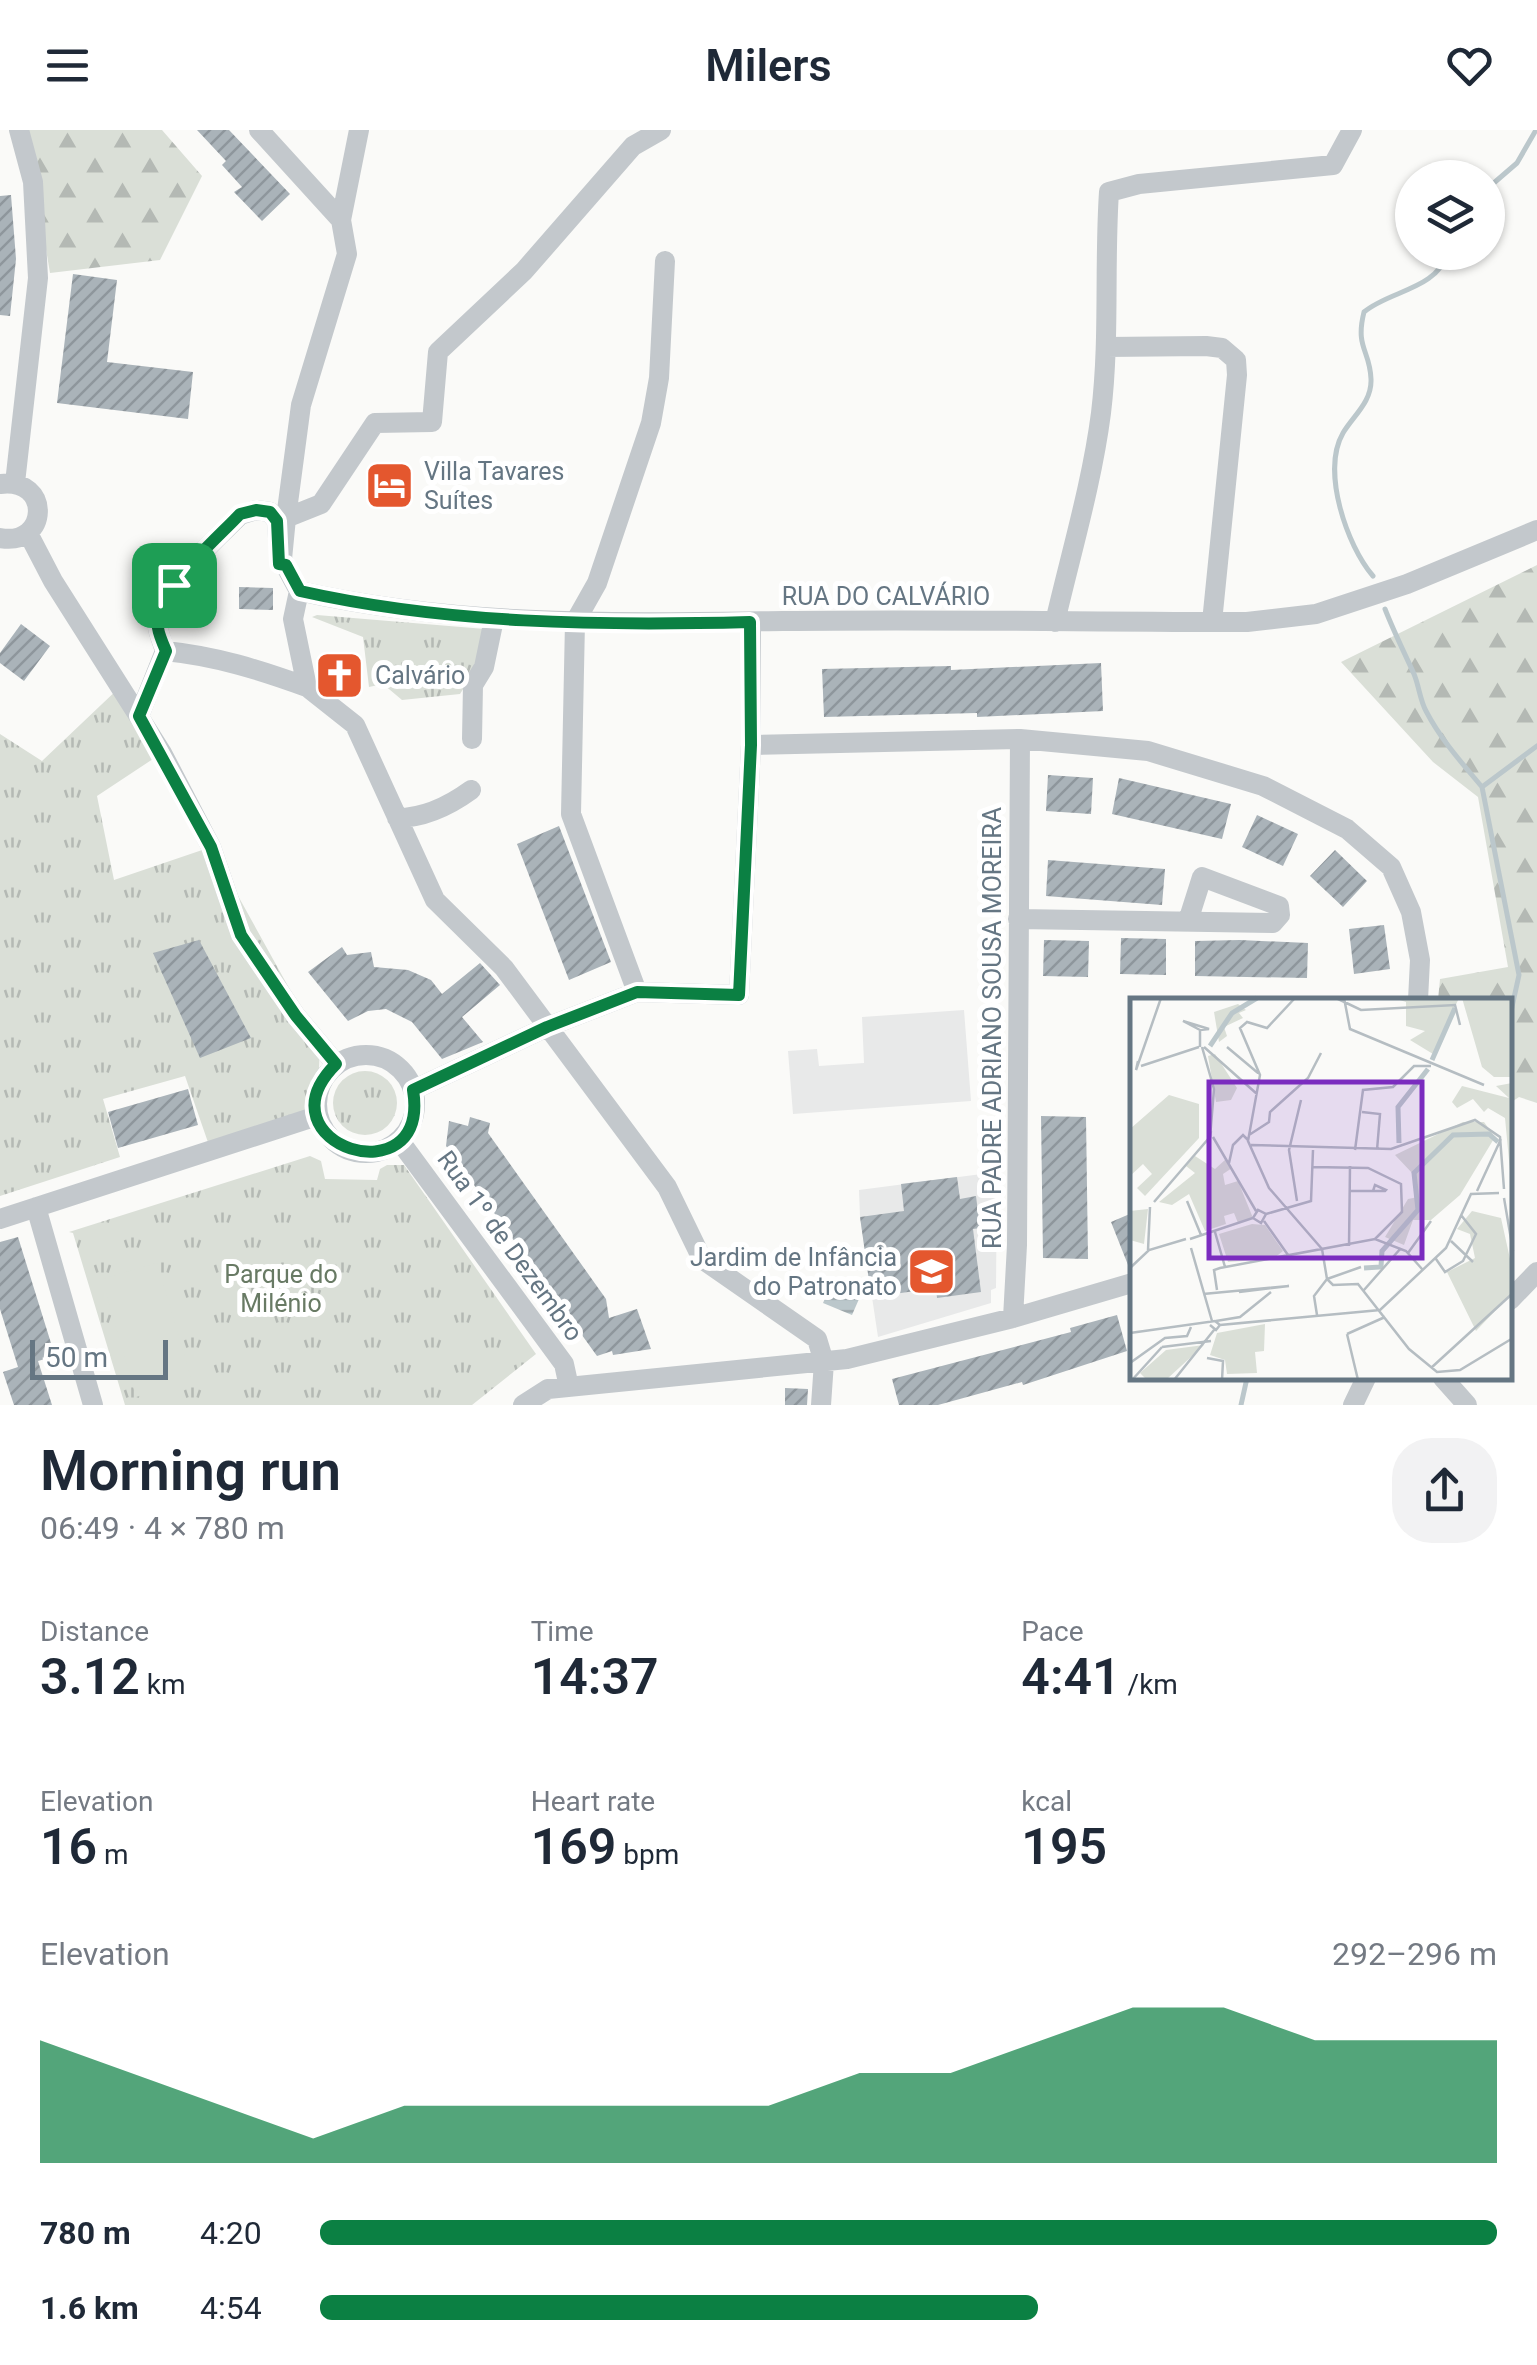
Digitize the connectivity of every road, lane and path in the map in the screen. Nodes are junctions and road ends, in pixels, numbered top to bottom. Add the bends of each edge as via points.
1 (19, 130) edge
2 (258, 130) edge
3 (360, 130) edge
4 (662, 130) edge
5 (1352, 130) edge
6 (342, 220) junction
7 (664, 261) dead end
8 (1106, 347) junction
9 (8, 483) edge
10 (286, 518) junction
11 (1537, 530) edge
12 (28, 533) junction
13 (0, 538) edge
14 (286, 565) junction
15 (300, 591) junction
16 (494, 619) junction
17 (575, 622) junction
18 (750, 622) junction
19 (1055, 622) junction
20 (1212, 622) junction
21 (166, 651) junction
22 (307, 688) junction
23 (139, 716) junction
24 (472, 739) dead end
25 (1020, 739) junction
26 (751, 745) junction
27 (471, 790) dead end
28 (397, 818) junction
29 (1018, 919) junction
30 (1188, 922) dead end
31 (637, 992) junction
32 (1418, 998) edge
33 (547, 1027) junction
34 (336, 1064) junction
35 (413, 1090) junction
36 (318, 1116) junction
37 (399, 1140) junction
38 (36, 1208) junction
39 (0, 1219) edge
40 (1537, 1272) edge
41 (1130, 1284) edge
42 (1512, 1298) edge
43 (1013, 1318) junction
44 (824, 1362) junction
45 (1365, 1380) edge
46 (1445, 1380) edge
47 (569, 1387) junction
48 (93, 1405) edge
49 (524, 1405) edge
50 (821, 1405) edge
51 (1353, 1405) edge
52 (1467, 1405) edge

1 - 9 street via 33,182 38,278
2 - 6 street
3 - 6 street
4 - 10 street via 634,146 524,271 438,352 432,422 375,423 321,504
5 - 8 street via 1333,165 1109,192
6 - 10 street via 347,254 301,405
7 - 17 street via 659,378 650,423 597,584
8 - 19 street via 1101,416
8 - 20 street via 1206,346 1236,360
9 - 12 street via 30,490 38,505
10 - 14 street
11 - 20 street, RUA DO CALVÁRIO via 1316,614
12 - 13 street
12 - 23 street
14 - 15 street
14 - 21 street via 279,564 277,521 270,512 240,514 162,605 158,626
15 - 16 street, RUA DO CALVÁRIO
15 - 22 street via 293,619
16 - 17 street, RUA DO CALVÁRIO
16 - 24 street via 473,685
17 - 18 street, RUA DO CALVÁRIO
17 - 31 street via 571,814
18 - 19 street, RUA DO CALVÁRIO
18 - 26 street
19 - 20 street, RUA DO CALVÁRIO
21 - 22 street via 260,669
21 - 23 street
22 - 28 street via 355,725
23 - 34 street via 211,847 241,935
25 - 26 street
25 - 29 street, RUA PADRE ADRIANO SOUSA MOREIRA
25 - 32 street via 1148,751 1263,786 1347,830 1391,867 1404,894 1420,960
26 - 31 street via 739,995
27 - 28 street via 451,804
28 - 33 street via 434,900 504,968
29 - 30 street
29 - 43 street, RUA PADRE ADRIANO SOUSA MOREIRA
31 - 33 street
33 - 35 street
33 - 44 street via 667,1187 702,1259 817,1340
34 - 35 street via 381,1057
34 - 36 street via 319,1087
35 - 37 street via 413,1117
36 - 37 street via 348,1150 377,1152
36 - 38 street
37 - 47 street, Rua 1º de Dezembro via 564,1364
38 - 39 street
38 - 48 street
40 - 42 street
41 - 43 street
43 - 44 street
44 - 47 street
44 - 50 street
45 - 51 street
46 - 52 street
47 - 49 street via 548,1389

